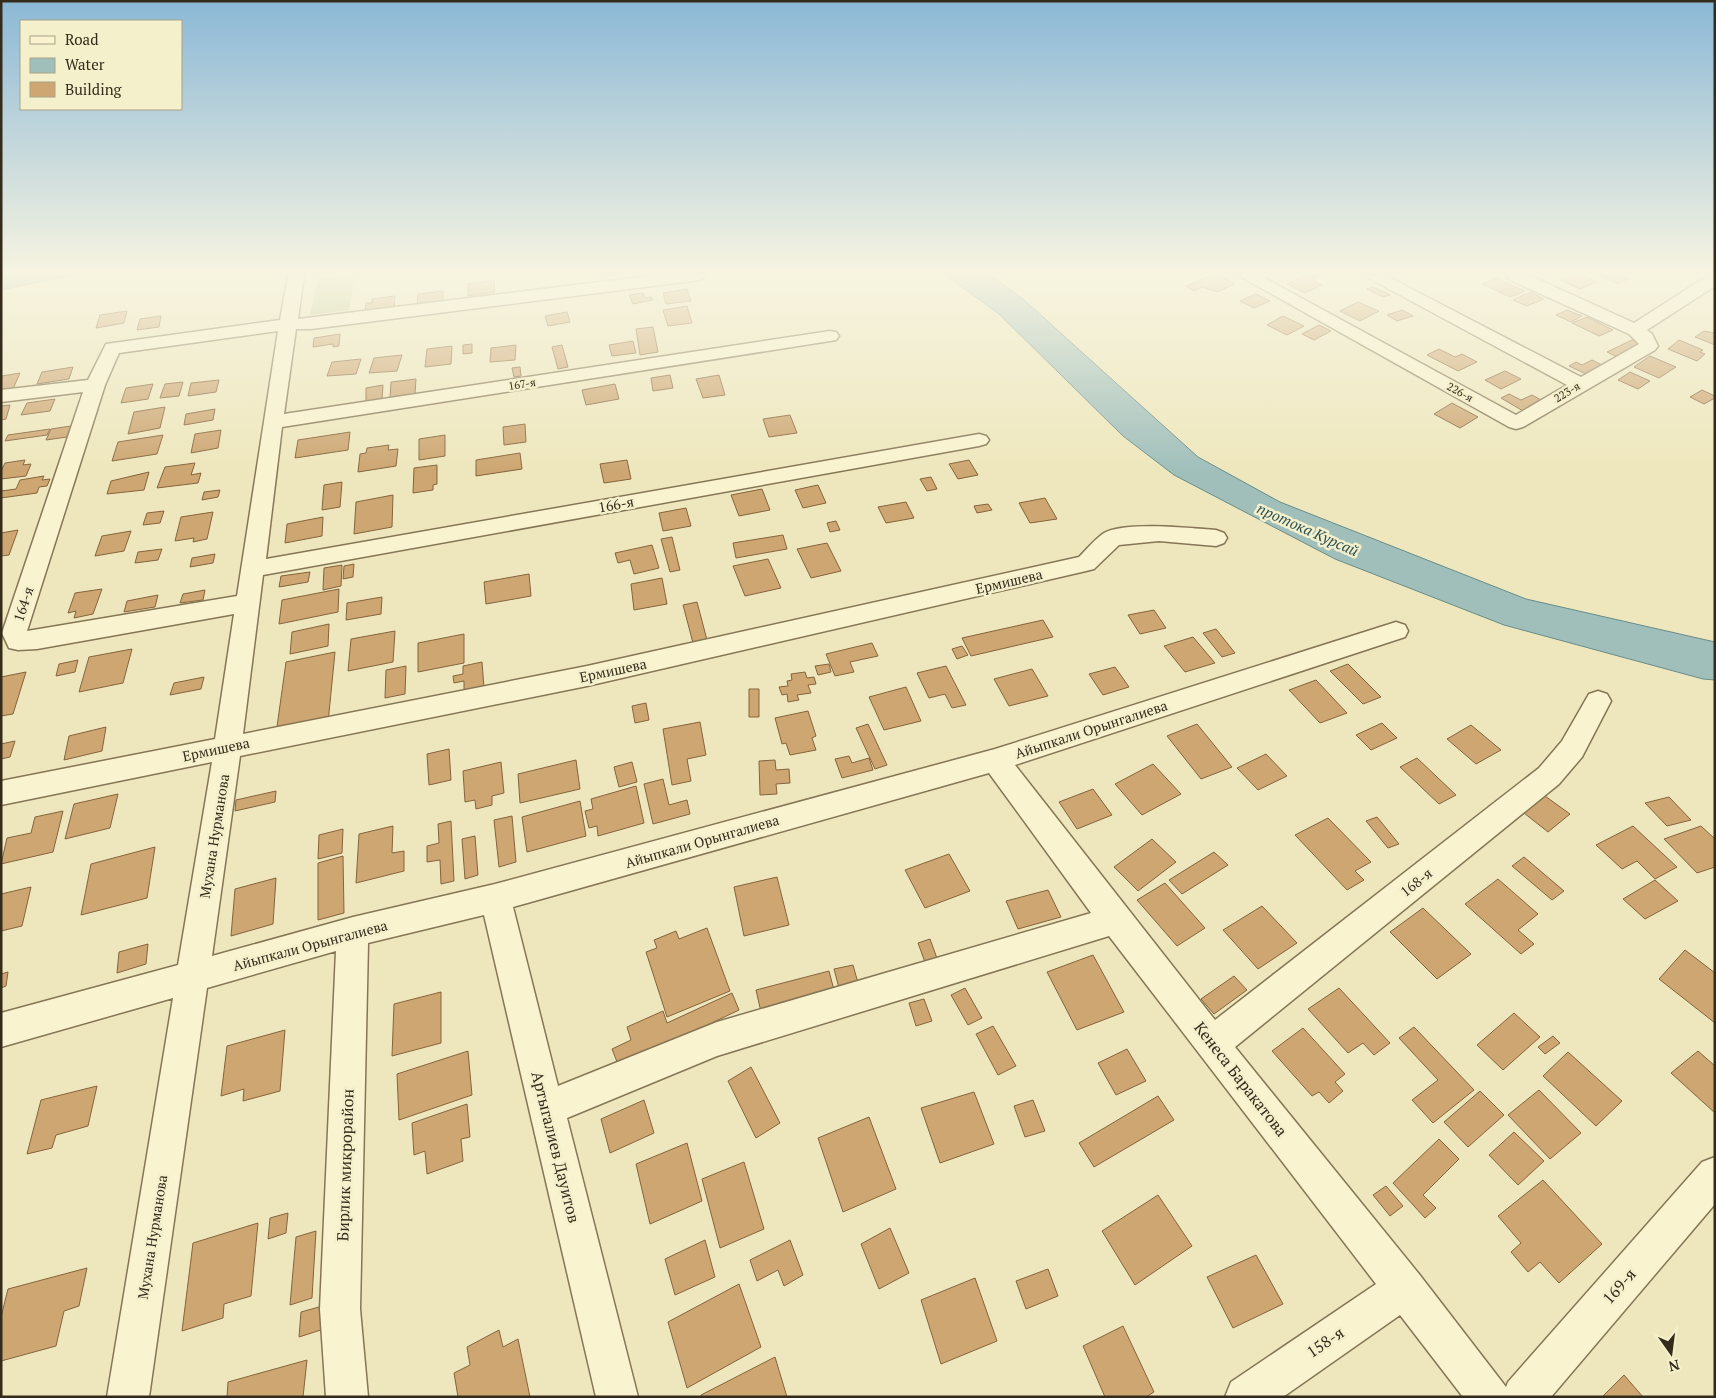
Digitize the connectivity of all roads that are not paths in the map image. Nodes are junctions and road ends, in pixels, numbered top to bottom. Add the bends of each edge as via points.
1 (159, 340) edge
2 (286, 340) edge
3 (803, 340) edge
4 (1365, 340) edge
5 (1495, 340) edge
6 (1647, 340) edge
7 (112, 348) joint
8 (1579, 384) junction
9 (95, 385) junction
10 (1, 396) edge
11 (273, 422) junction
12 (1516, 423) joint
13 (980, 440) dead end
14 (1216, 538) dead end
15 (253, 569) junction
16 (247, 604) junction
17 (1396, 631) dead end
18 (1598, 701) dead end
19 (228, 746) junction
20 (995, 760) junction
21 (1, 794) edge
22 (495, 898) junction
23 (1115, 920) junction
24 (354, 932) junction
25 (191, 977) junction
26 (1, 1030) edge
27 (1213, 1043) junction
28 (546, 1109) junction
29 (1715, 1175) edge
30 (1405, 1288) junction
31 (128, 1397) edge
32 (346, 1397) edge
33 (617, 1397) edge
34 (1246, 1397) edge
35 (1489, 1397) edge
36 (1523, 1397) edge

1 - 7 street
2 - 11 street, Мухана Нурманова
3 - 11 street, 167-я
4 - 12 street, 226-я
5 - 8 street
6 - 8 street, 223-я via 1649,346
7 - 9 street, 164-я
8 - 12 street, 223-я
9 - 10 street
9 - 16 street, 164-я via 17,623 14,633 18,641
11 - 15 street, Мухана Нурманова
13 - 15 street, 166-я
14 - 19 street, Ермишева via 1159,533 1113,538 1086,564 587,676
15 - 16 street, Мухана Нурманова
16 - 19 street, Мухана Нурманова
17 - 20 street, Айыпкали Орынгалиева
18 - 27 street, 168-я via 1572,748 1549,776
19 - 21 street, Ермишева
19 - 25 street, Мухана Нурманова
20 - 22 street, Айыпкали Орынгалиева
20 - 23 street, Кенеса Баракатова
22 - 24 street, Айыпкали Орынгалиева
22 - 28 street, Артыгалиев Дауитов
23 - 27 street, Кенеса Баракатова
23 - 28 street via 717,1039
24 - 25 street, Айыпкали Орынгалиева
24 - 32 street, Бирлик микрорайон via 340,1309
25 - 26 street, Айыпкали Орынгалиева
25 - 31 street, Мухана Нурманова
27 - 30 street, Кенеса Баракатова
28 - 33 street, Артыгалиев Дауитов
29 - 36 street, 169-я
30 - 34 street, 158-я
30 - 35 street, Кенеса Баракатова

